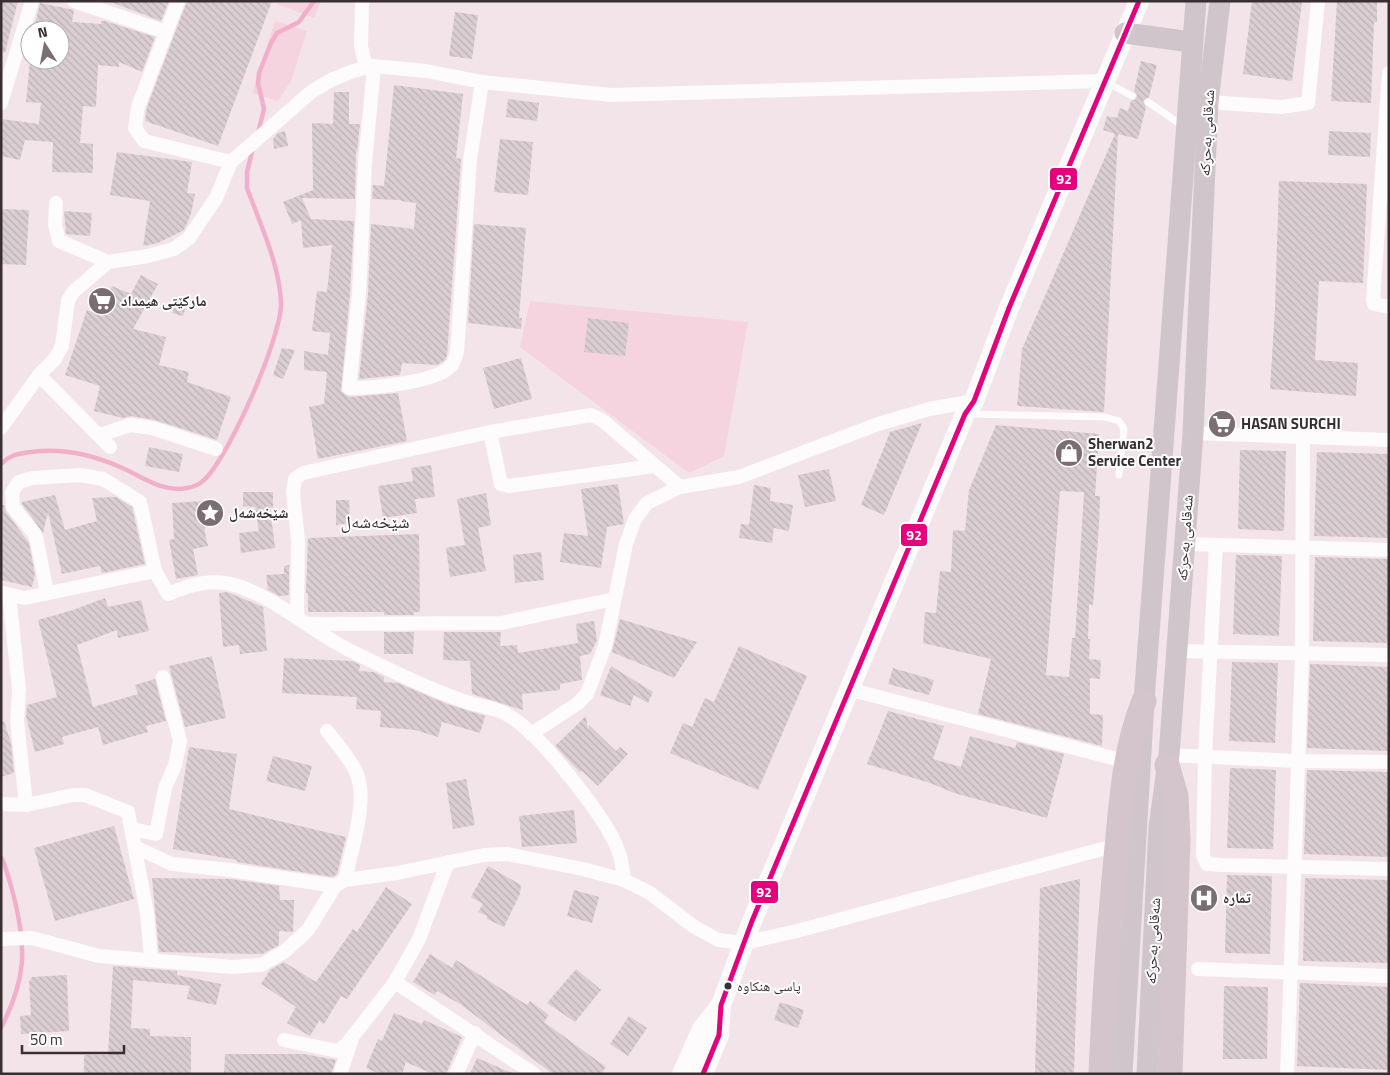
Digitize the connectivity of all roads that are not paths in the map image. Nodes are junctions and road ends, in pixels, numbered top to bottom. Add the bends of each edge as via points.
1 (32, 1) edge
2 (74, 1) edge
3 (178, 1) edge
4 (362, 1) edge
5 (1139, 1) edge
6 (1196, 1) edge
7 (1220, 1) edge
8 (1318, 1) edge
9 (166, 32) junction
10 (1125, 34) junction
11 (1191, 42) junction
12 (370, 67) junction
13 (1389, 73) edge
14 (1103, 81) junction
15 (482, 82) junction
16 (1132, 96) dead end
17 (1148, 102) dead end
18 (1208, 102) junction
19 (1, 103) edge
20 (1387, 119) edge
21 (1185, 128) junction
22 (231, 162) junction
23 (56, 203) dead end
24 (108, 262) junction
25 (1389, 308) edge
26 (39, 374) junction
27 (20, 380) dead end
28 (22, 396) junction
29 (969, 408) junction
30 (1, 428) edge
31 (490, 432) junction
32 (1193, 433) junction
33 (100, 435) junction
34 (1303, 437) junction
35 (1389, 440) edge
36 (110, 447) dead end
37 (216, 449) dead end
38 (654, 466) junction
39 (1119, 475) dead end
40 (680, 487) junction
41 (1185, 544) junction
42 (1216, 545) junction
43 (1304, 547) junction
44 (1389, 550) edge
45 (155, 571) junction
46 (46, 593) junction
47 (5, 594) edge
48 (614, 599) junction
49 (302, 620) junction
50 (1178, 651) junction
51 (1209, 651) junction
52 (1302, 653) junction
53 (1389, 655) edge
54 (164, 677) dead end
55 (848, 689) junction
56 (1144, 701) junction
57 (327, 730) dead end
58 (530, 734) junction
59 (1205, 757) junction
60 (1168, 760) junction
61 (1297, 761) junction
62 (1128, 762) junction
63 (1389, 762) edge
64 (1, 804) edge
65 (26, 805) junction
66 (132, 829) junction
67 (1117, 845) junction
68 (135, 847) junction
69 (448, 862) junction
70 (1294, 867) junction
71 (1389, 870) edge
72 (624, 880) junction
73 (340, 883) junction
74 (7, 938) edge
75 (744, 943) junction
76 (151, 960) junction
77 (1198, 969) dead end
78 (1292, 973) junction
79 (1389, 976) edge
80 (395, 982) junction
81 (720, 1005) junction
82 (475, 1033) junction
83 (352, 1035) junction
84 (284, 1040) dead end
85 (340, 1074) edge
86 (456, 1074) edge
87 (534, 1074) edge
88 (682, 1074) edge
89 (703, 1074) edge
90 (1101, 1074) edge
91 (1122, 1074) edge
92 (1147, 1074) edge
93 (1170, 1074) edge
94 (1287, 1074) edge

1 - 19 street
2 - 9 street
3 - 9 street
4 - 12 street via 361,46
5 - 10 street
6 - 11 main road, شەقامی بەحرکە
7 - 18 main road, شەقامی بەحرکە
8 - 18 street via 1308,103 1280,108
9 - 22 street via 138,107 135,128 144,141
10 - 11 main road
10 - 14 street
11 - 21 main road, شەقامی بەحرکە
12 - 15 street via 426,71
12 - 15 street via 359,294 349,388 378,388 436,375 451,366 458,352 470,160
12 - 22 street via 331,80 276,121
13 - 20 street
14 - 15 street via 611,95
14 - 16 lane
14 - 29 street
17 - 21 lane
18 - 32 main road, شەقامی بەحرکە
20 - 25 street via 1373,300 1374,304
21 - 56 main road, شەقامی بەحرکە
22 - 24 street via 216,198 189,238 174,249
23 - 24 street via 58,241
24 - 26 street via 73,292 68,301 62,346 55,359
26 - 28 street
26 - 33 street
27 - 28 street
28 - 30 street
29 - 39 lane via 1105,417 1119,421 1124,429
29 - 40 street via 929,409 878,424 739,476
29 - 55 street
31 - 38 street via 591,415 602,420
31 - 38 street via 501,484 509,486
31 - 49 street via 303,473 295,479 293,492
32 - 34 street
32 - 41 main road, شەقامی بەحرکە
33 - 36 street
33 - 37 street via 130,425 152,428
34 - 35 street
34 - 43 street
38 - 40 street
40 - 48 street via 647,503 635,519
41 - 42 street
41 - 50 main road, شەقامی بەحرکە
42 - 43 street
42 - 51 street
43 - 44 street
43 - 52 street
45 - 46 street
45 - 46 street via 140,502 133,496 102,479 80,475 32,478 19,482 12,492 13,507 34,533
45 - 49 street via 168,594 205,582 237,586
46 - 47 street via 25,598
47 - 65 street via 19,689 17,721
48 - 49 street via 501,623
48 - 58 street via 605,646 587,694
49 - 58 street via 351,651 465,701 504,712
50 - 51 street
50 - 60 main road, شەقامی بەحرکە
51 - 52 street
51 - 59 street
52 - 53 street
52 - 61 street
54 - 66 street via 180,741 165,788 156,834
55 - 62 street
55 - 75 street
56 - 62 highway
56 - 91 main road, شەقامی بەحرکە
57 - 73 street via 357,774 359,815
58 - 72 street via 563,768 596,812 618,848
59 - 60 street
59 - 61 street
59 - 70 street via 1203,856 1207,864
60 - 92 main road, شەقامی بەحرکە via 1159,837
60 - 93 highway via 1176,796 1178,840
61 - 63 street
61 - 70 street
62 - 67 highway
64 - 65 street
65 - 66 street via 85,795 128,812
66 - 68 street
67 - 75 street
67 - 90 highway via 1106,953
68 - 73 street via 172,864
68 - 76 street via 147,913
69 - 72 street via 507,854
69 - 73 street
69 - 80 street via 419,938
70 - 71 street
70 - 78 street
72 - 75 street via 650,893 705,934 718,940
73 - 76 street via 308,930 284,952 261,965 232,967
74 - 76 street via 32,938 99,956
75 - 81 street
77 - 78 street
78 - 79 street
78 - 94 street
80 - 82 street
80 - 83 street via 385,999
81 - 88 street via 702,1029
81 - 89 street via 719,1035
82 - 86 street
82 - 87 street
83 - 84 street via 336,1052
83 - 85 street

